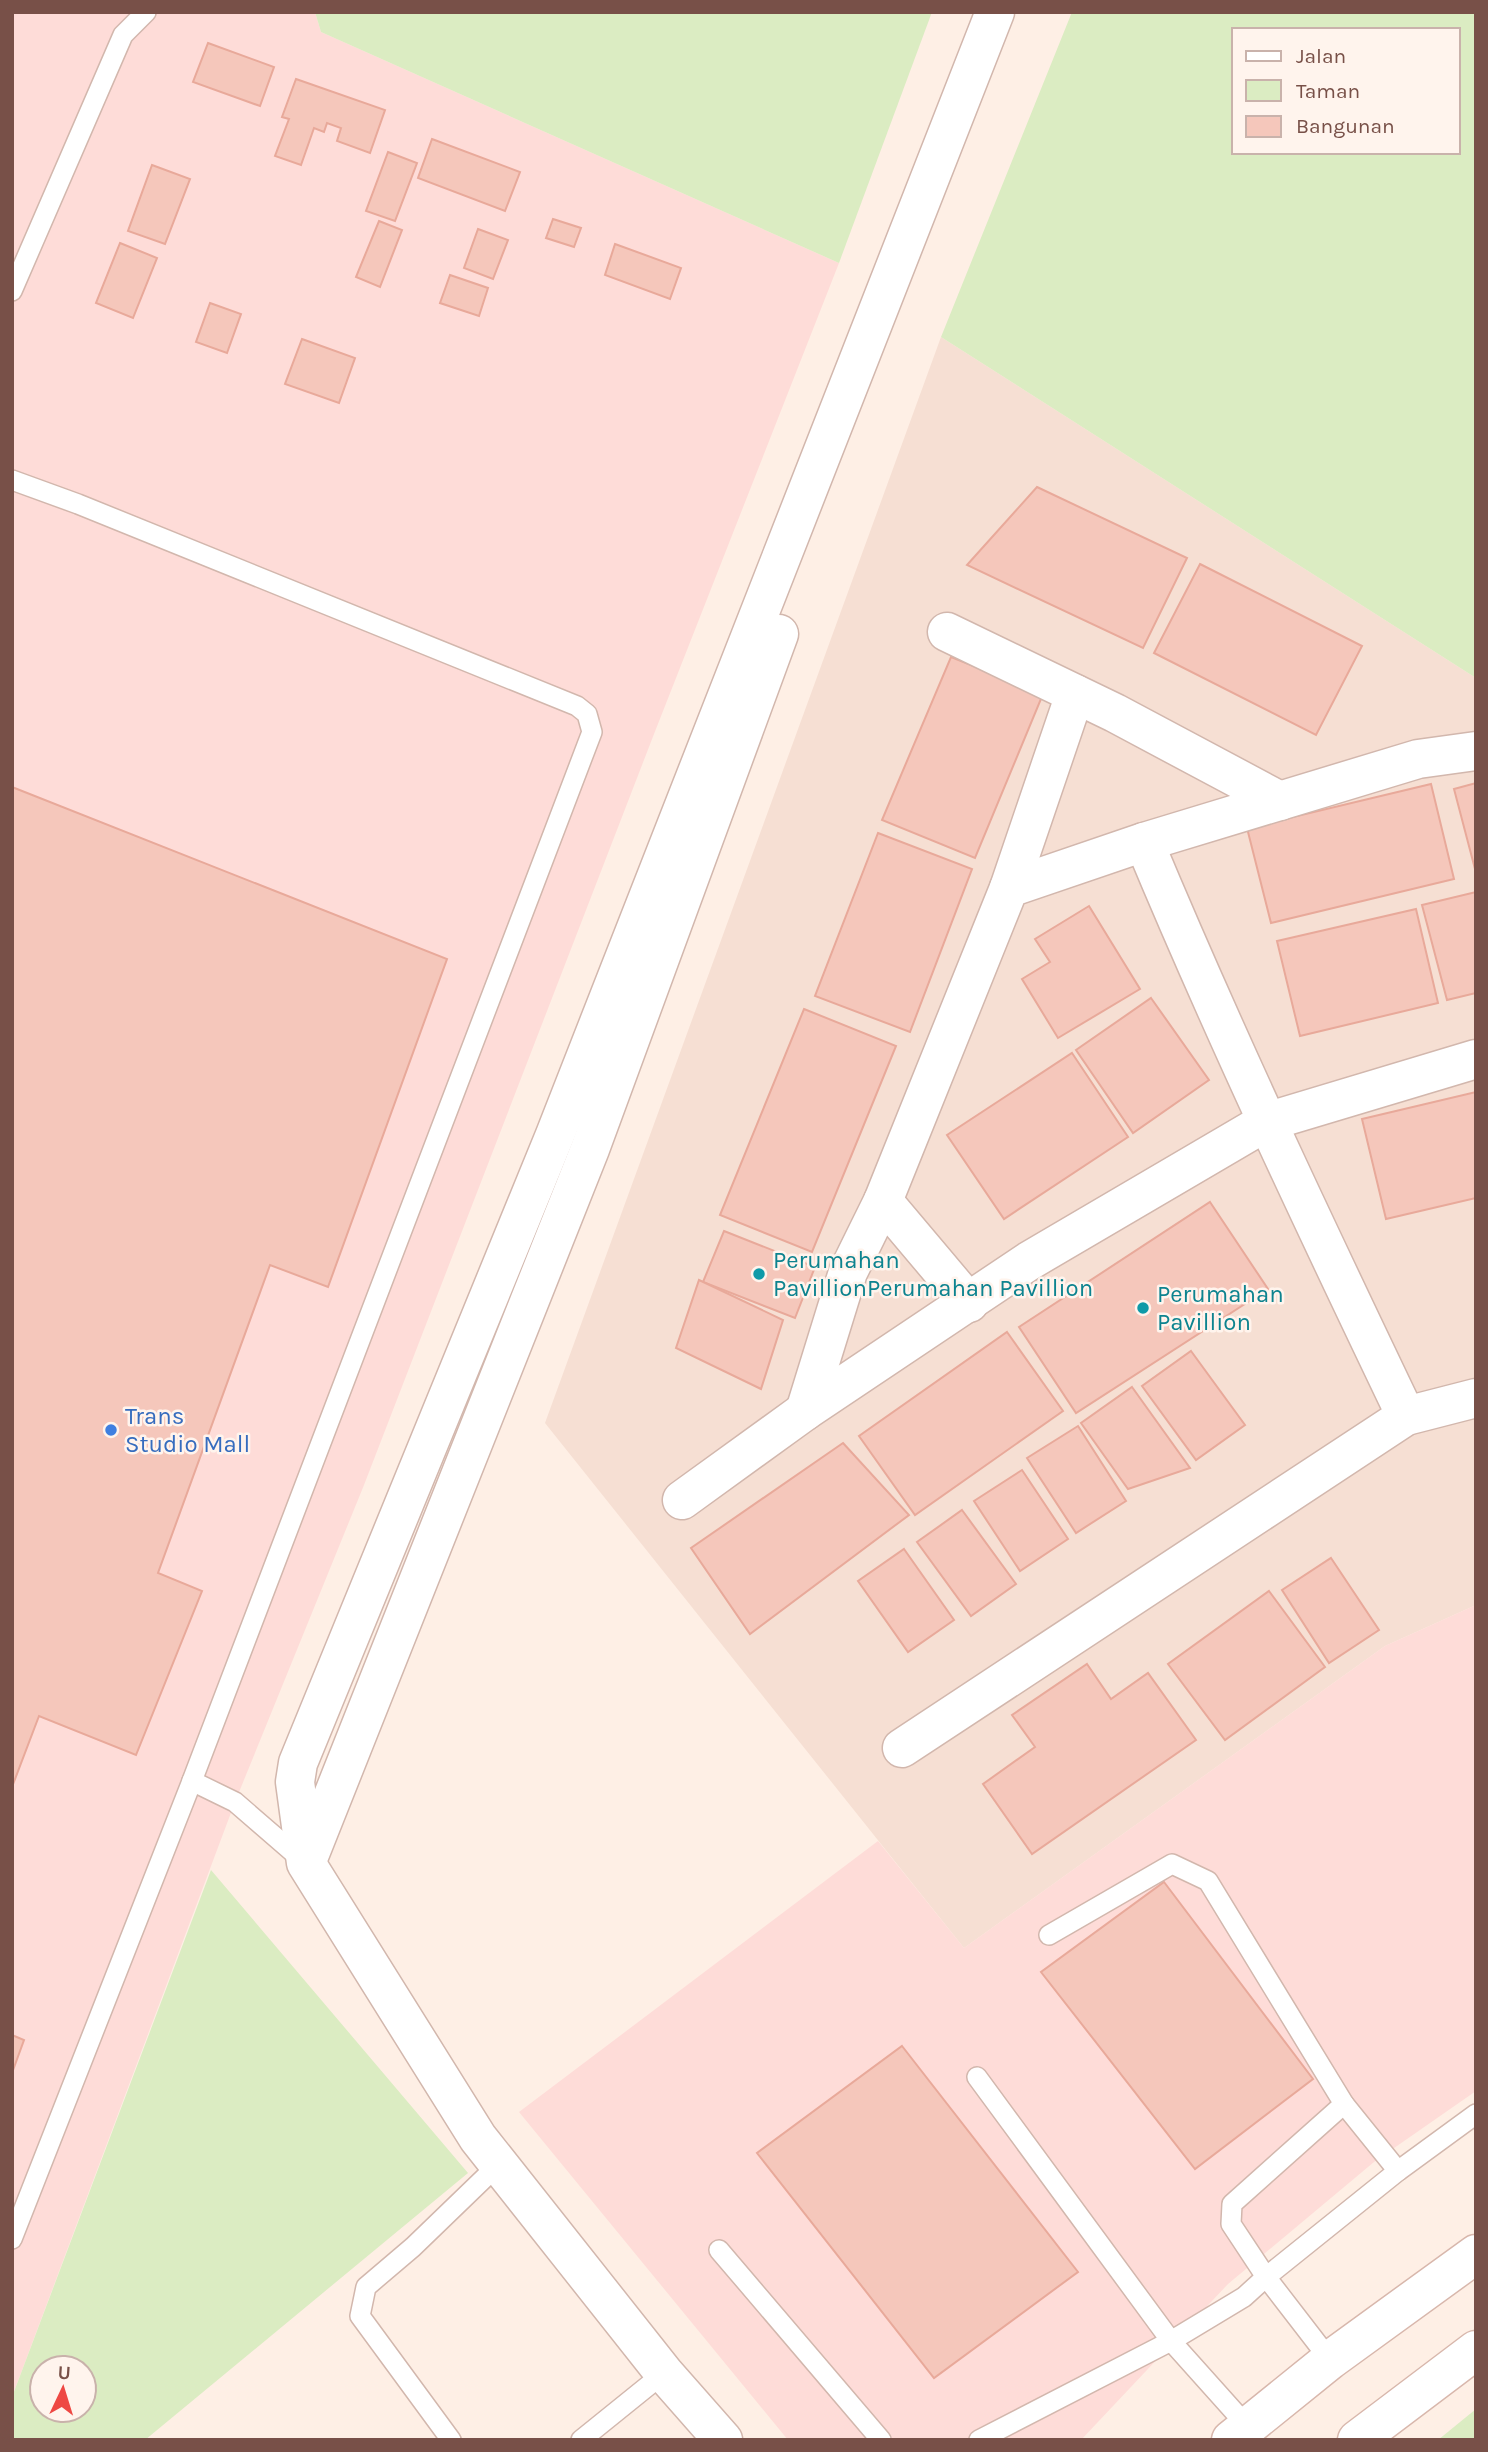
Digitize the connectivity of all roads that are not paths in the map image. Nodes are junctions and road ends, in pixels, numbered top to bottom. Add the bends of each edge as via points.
1 (146, 12) edge
2 (995, 12) edge
3 (1017, 12) edge
4 (12, 291) edge
5 (12, 480) edge
6 (947, 632) dead end
7 (1075, 694) junction
8 (1476, 751) edge
9 (1280, 801) junction
10 (1144, 842) junction
11 (1009, 888) junction
12 (1476, 1059) edge
13 (1266, 1122) junction
14 (883, 1201) junction
15 (969, 1303) junction
16 (1476, 1398) edge
17 (805, 1411) junction
18 (1406, 1416) junction
19 (682, 1500) dead end
20 (902, 1748) dead end
21 (192, 1781) junction
22 (306, 1863) junction
23 (1049, 1935) dead end
24 (977, 2077) dead end
25 (1344, 2104) junction
26 (1476, 2114) edge
27 (500, 2163) junction
28 (1398, 2171) junction
29 (12, 2239) edge
30 (719, 2250) dead end
31 (1476, 2254) edge
32 (1266, 2277) junction
33 (1171, 2342) junction
34 (1476, 2350) edge
35 (1329, 2360) junction
36 (664, 2373) junction
37 (1239, 2433) edge
38 (451, 2440) edge
39 (581, 2440) edge
40 (723, 2440) edge
41 (881, 2440) edge
42 (979, 2440) edge
43 (1357, 2440) edge

1 - 4 lane via 123,35
2 - 22 street via 555,1135 298,1763 295,1782
3 - 22 street via 811,547 590,1149
5 - 21 lane via 577,706 587,714 592,732
6 - 7 street
7 - 9 street
7 - 11 street
8 - 9 street via 1418,759
9 - 10 street
10 - 11 street
10 - 13 street
11 - 14 street
12 - 13 street
13 - 15 street via 1029,1261
13 - 18 street
14 - 15 street
14 - 17 street via 848,1272
15 - 17 street
16 - 18 street
17 - 19 street
18 - 20 street
21 - 22 lane via 235,1802
21 - 29 lane
22 - 27 street via 478,2138
23 - 25 lane via 1172,1864 1208,1881
24 - 33 lane
25 - 28 lane
25 - 32 lane via 1232,2204 1231,2224
26 - 28 lane
27 - 36 street
27 - 38 lane via 366,2287 360,2316
28 - 32 lane
30 - 41 lane
31 - 35 street
32 - 33 lane via 1244,2297
32 - 35 lane
33 - 37 lane
33 - 42 lane
34 - 43 street
35 - 37 street
36 - 39 lane
36 - 40 street

